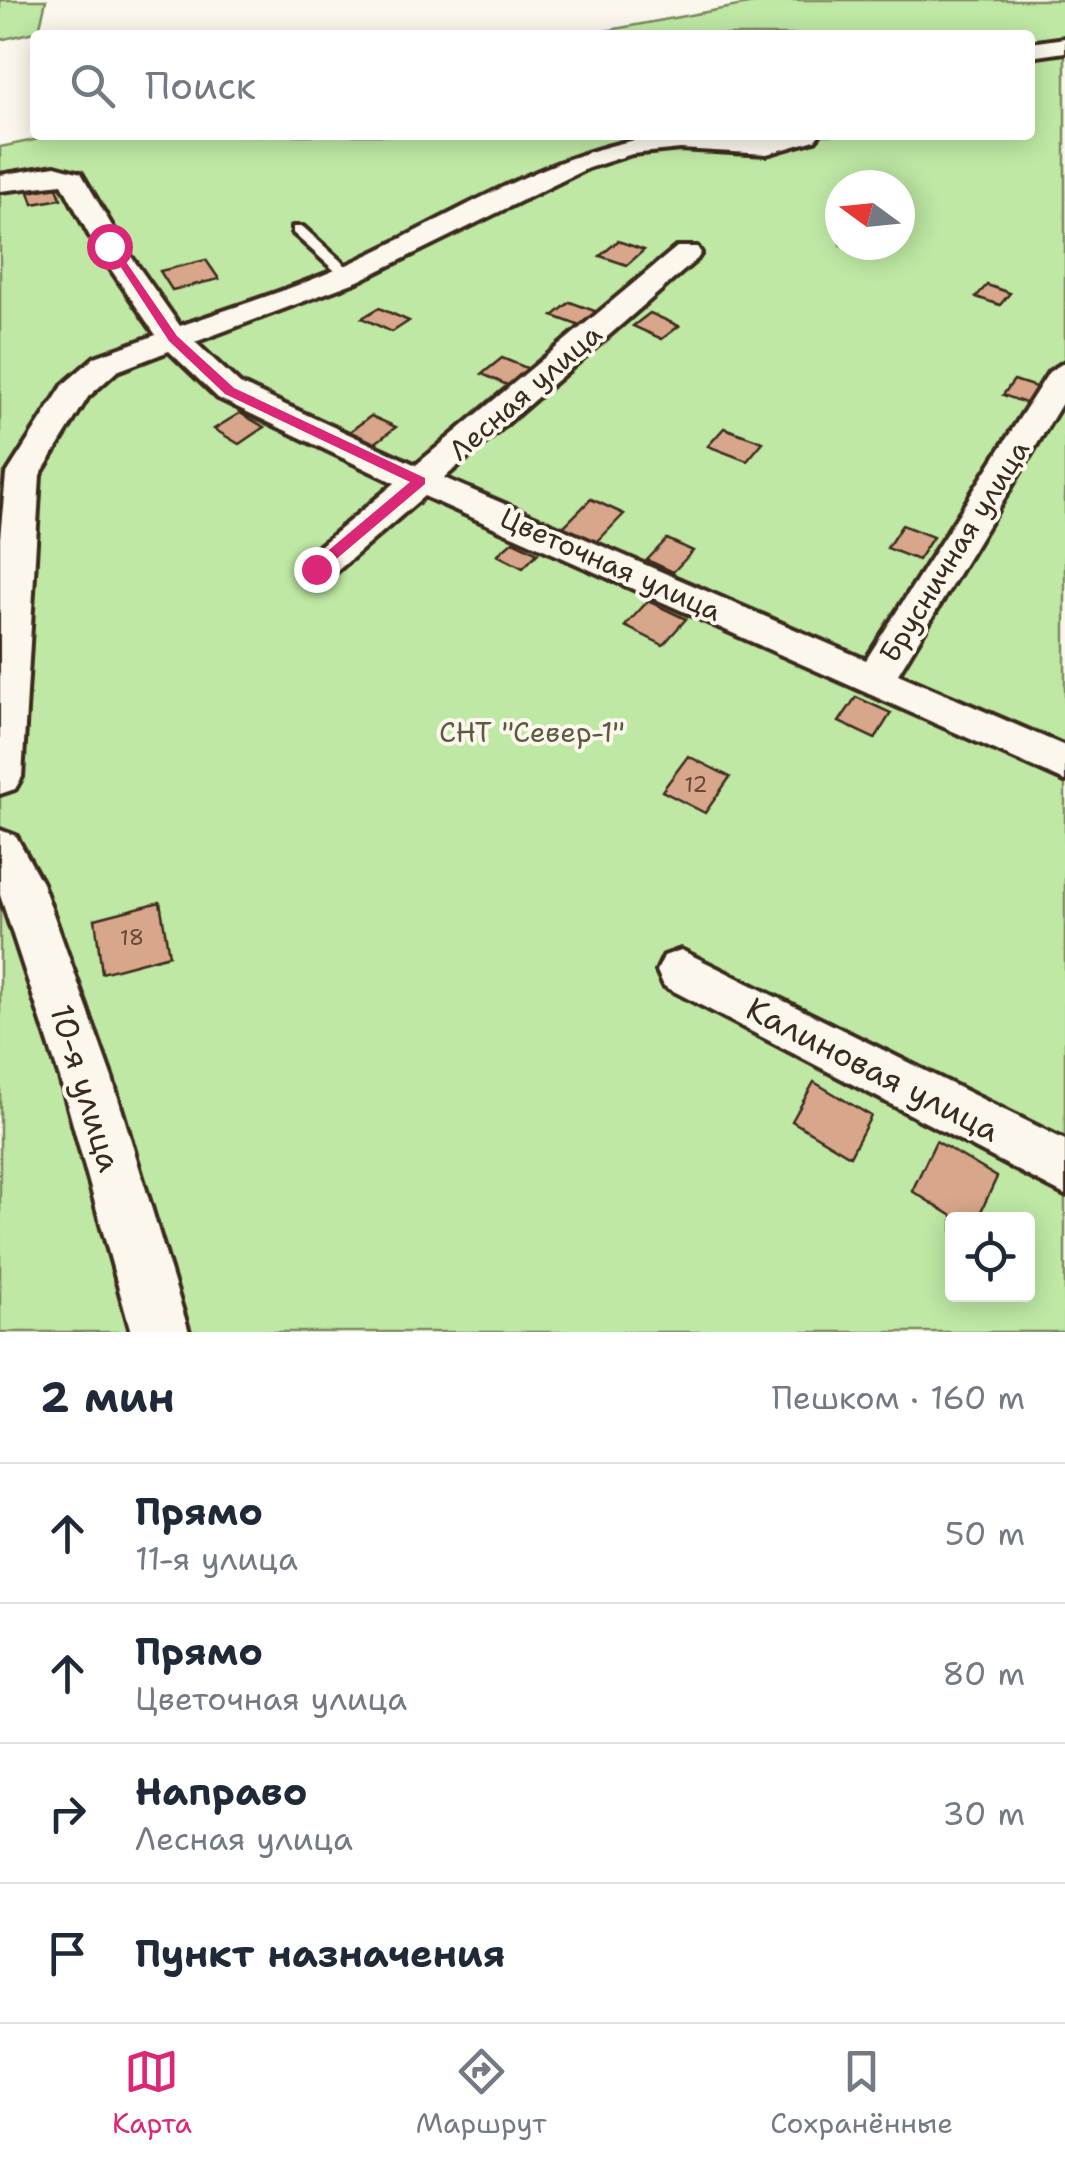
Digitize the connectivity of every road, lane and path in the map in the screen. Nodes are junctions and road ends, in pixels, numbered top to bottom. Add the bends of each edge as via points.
1 (1065, 45) edge
2 (1035, 49) edge
3 (788, 140) edge
4 (0, 183) edge
5 (298, 230) dead end
6 (687, 253) dead end
7 (348, 276) junction
8 (173, 338) junction
9 (1065, 372) edge
10 (12, 477) edge
11 (420, 481) junction
12 (316, 569) dead end
13 (874, 680) junction
14 (1065, 764) edge
15 (0, 777) edge
16 (0, 849) edge
17 (681, 971) dead end
18 (1065, 1168) edge
19 (160, 1332) edge

1 - 2 street
3 - 7 street via 766,146 630,146 543,178
4 - 8 street, Цветочная улица via 55,174 72,179
5 - 7 lane
6 - 11 street, Лесная улица
7 - 8 street
8 - 10 street via 106,364 75,391
8 - 11 street, Цветочная улица via 229,391
9 - 13 street, Брусничная улица
10 - 15 street
11 - 12 street, Лесная улица
11 - 13 street, Цветочная улица
13 - 14 street, Цветочная улица
16 - 19 street, 10-я улица via 20,883 86,1078
17 - 18 street, Калиновая улица

